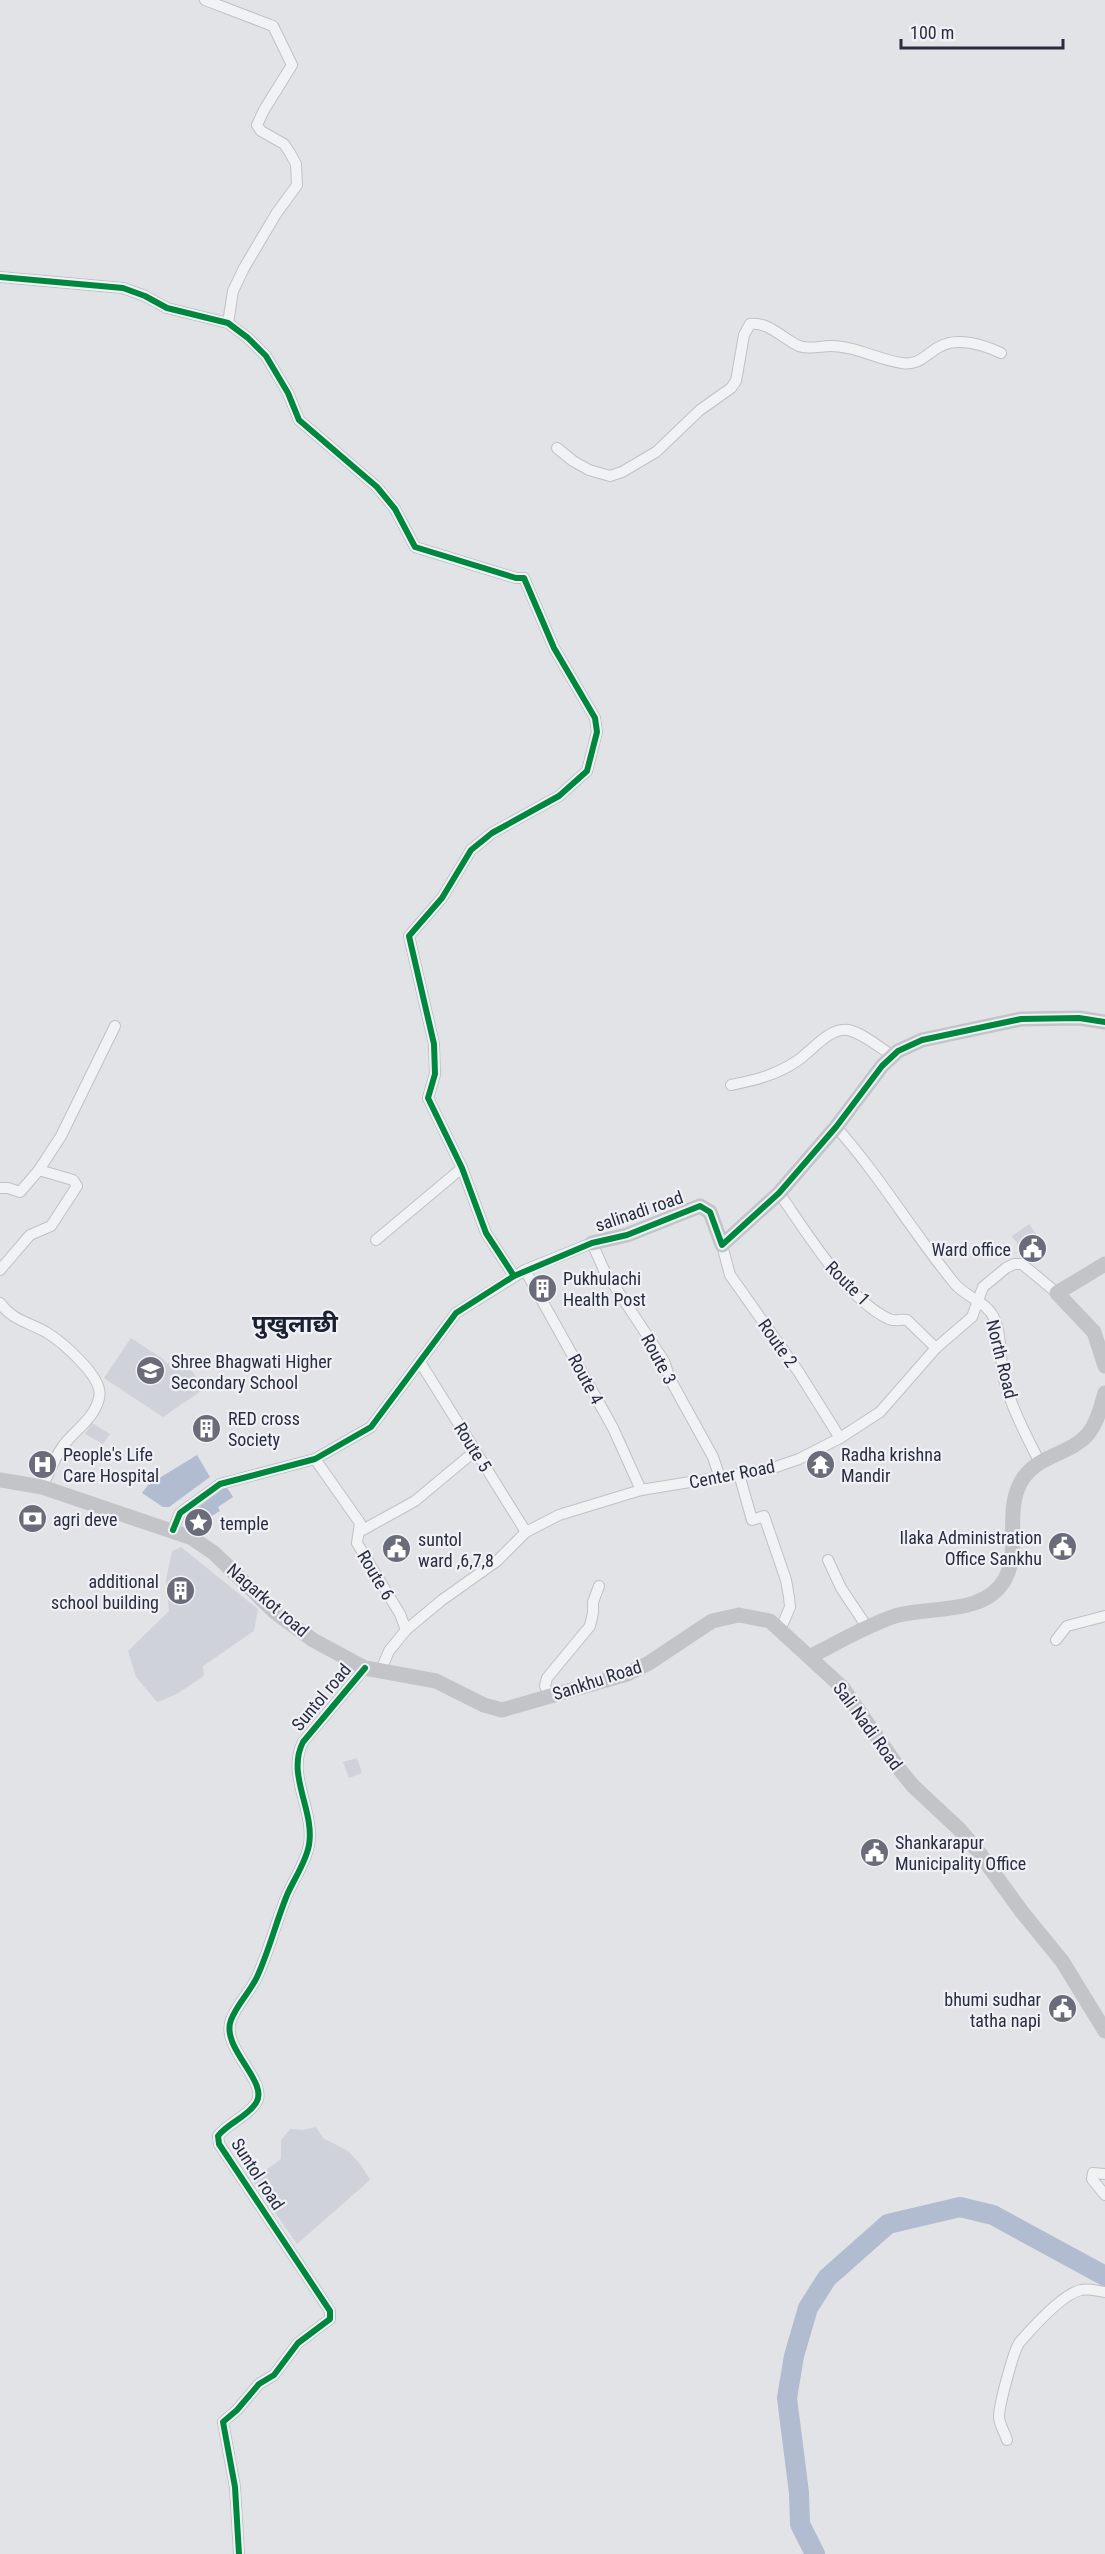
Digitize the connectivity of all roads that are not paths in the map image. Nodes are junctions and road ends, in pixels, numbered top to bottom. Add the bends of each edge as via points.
1 (205, 0) edge
2 (0, 276) edge
3 (228, 323) junction
4 (1001, 353) dead end
5 (557, 448) dead end
6 (1105, 1022) edge
7 (115, 1026) dead end
8 (893, 1056) junction
9 (731, 1085) dead end
10 (836, 1127) junction
11 (462, 1168) junction
12 (39, 1170) junction
13 (0, 1188) edge
14 (779, 1193) junction
15 (376, 1240) dead end
16 (592, 1243) junction
17 (722, 1245) junction
18 (1105, 1264) edge
19 (0, 1270) edge
20 (525, 1270) junction
21 (514, 1276) junction
22 (1057, 1293) junction
23 (980, 1301) junction
24 (0, 1303) edge
25 (936, 1348) junction
26 (420, 1362) junction
27 (1105, 1366) edge
28 (1105, 1393) edge
29 (840, 1438) junction
30 (475, 1451) junction
31 (315, 1459) junction
32 (1040, 1463) junction
33 (739, 1474) junction
34 (720, 1478) junction
35 (0, 1480) edge
36 (42, 1487) junction
37 (641, 1490) junction
38 (173, 1530) junction
39 (358, 1532) junction
40 (526, 1532) junction
41 (828, 1560) dead end
42 (599, 1586) dead end
43 (1105, 1616) edge
44 (867, 1627) junction
45 (781, 1628) junction
46 (406, 1630) junction
47 (1056, 1640) dead end
48 (811, 1656) junction
49 (365, 1668) junction
50 (381, 1672) junction
51 (549, 1696) junction
52 (1105, 2031) edge
53 (1105, 2174) edge
54 (1105, 2195) edge
55 (1105, 2292) edge
56 (1007, 2440) dead end
57 (239, 2554) edge

1 - 3 street via 273,26 292,64 258,125 290,153 296,164 297,185 240,276 233,291
2 - 3 street via 123,288 167,308
3 - 11 street via 266,356 299,420 378,487 415,547 524,578 554,648 595,718 597,732 587,771 559,796 492,833 471,850 442,898 409,936 434,1044 435,1074 428,1098
4 - 5 street via 972,344 948,343 921,360 903,364 856,349 807,348 766,327 750,324 731,388 700,410 657,452 610,476 589,470
6 - 8 main road via 1079,1018 1021,1019 922,1040
7 - 12 street via 61,1136
8 - 9 street via 855,1033 842,1030 773,1075
8 - 10 main road
10 - 14 main road
10 - 23 street, North Road via 959,1288
11 - 15 street
11 - 21 street via 486,1233
12 - 13 street via 20,1192
12 - 19 street via 73,1180 77,1186 51,1226 30,1235
14 - 17 main road
14 - 25 street, Route 1 via 820,1256 858,1296 891,1320 907,1320
16 - 17 main road, salinadi road via 627,1235 700,1206 710,1212
16 - 20 street, salinadi road
16 - 34 street, Route 3 via 604,1270 664,1362
17 - 29 street, Route 2 via 730,1275
18 - 22 main road
20 - 21 street, salinadi road
20 - 37 street, Route 4 via 613,1428
21 - 26 street, salinadi road via 456,1312
22 - 23 street, Center Road via 1022,1264 1014,1264 987,1283
22 - 27 main road via 1094,1332
23 - 25 street, Center Road via 972,1317
23 - 32 street, North Road via 995,1321 1005,1384
24 - 36 street via 13,1317 48,1333 74,1355 100,1390 94,1408 65,1443
25 - 29 street, Center Road via 889,1404
26 - 30 street, Route 5
26 - 31 street, salinadi road via 371,1427
28 - 32 main road via 1088,1434
29 - 33 street, Center Road via 799,1459
30 - 39 street via 415,1501
30 - 40 street, Route 5
31 - 38 street, salinadi road via 220,1484 180,1513
31 - 39 street, Route 6 via 360,1523
32 - 44 main road via 1031,1468 1017,1490 1011,1557 1004,1580 995,1590 978,1601 912,1611
33 - 34 street, Center Road
33 - 45 street via 752,1520 764,1516 786,1580 790,1607
34 - 37 street, Center Road
35 - 36 main road
36 - 38 main road
37 - 40 street, Center Road via 559,1515
38 - 49 main road, Nagarkot road via 214,1553 276,1612 313,1640
39 - 46 street, Route 6 via 357,1543
40 - 46 street, Center Road via 497,1562
41 - 44 street
42 - 51 street via 590,1626 548,1678 545,1686
43 - 47 street via 1067,1626
44 - 48 main road
45 - 48 main road, Sankhu Road
45 - 51 main road, Sankhu Road via 758,1617 725,1617 706,1624 627,1674
46 - 50 street, Center Road via 389,1651
48 - 52 main road, Sali Nadi Road via 843,1688 913,1786 977,1850 1062,1961
49 - 50 main road, Sankhu Road
49 - 57 street, Suntol road via 299,1750 297,1766 309,1844 262,1965 231,2019 229,2030 233,2046 259,2094 251,2109 222,2130 219,2144 330,2311 330,2319 298,2343 274,2375 259,2384 223,2421 236,2487
50 - 51 main road, Sankhu Road via 436,1681 502,1710
53 - 54 street via 1093,2173 1092,2178
55 - 56 street via 1078,2290 1062,2299 1019,2343 1000,2408 999,2419

